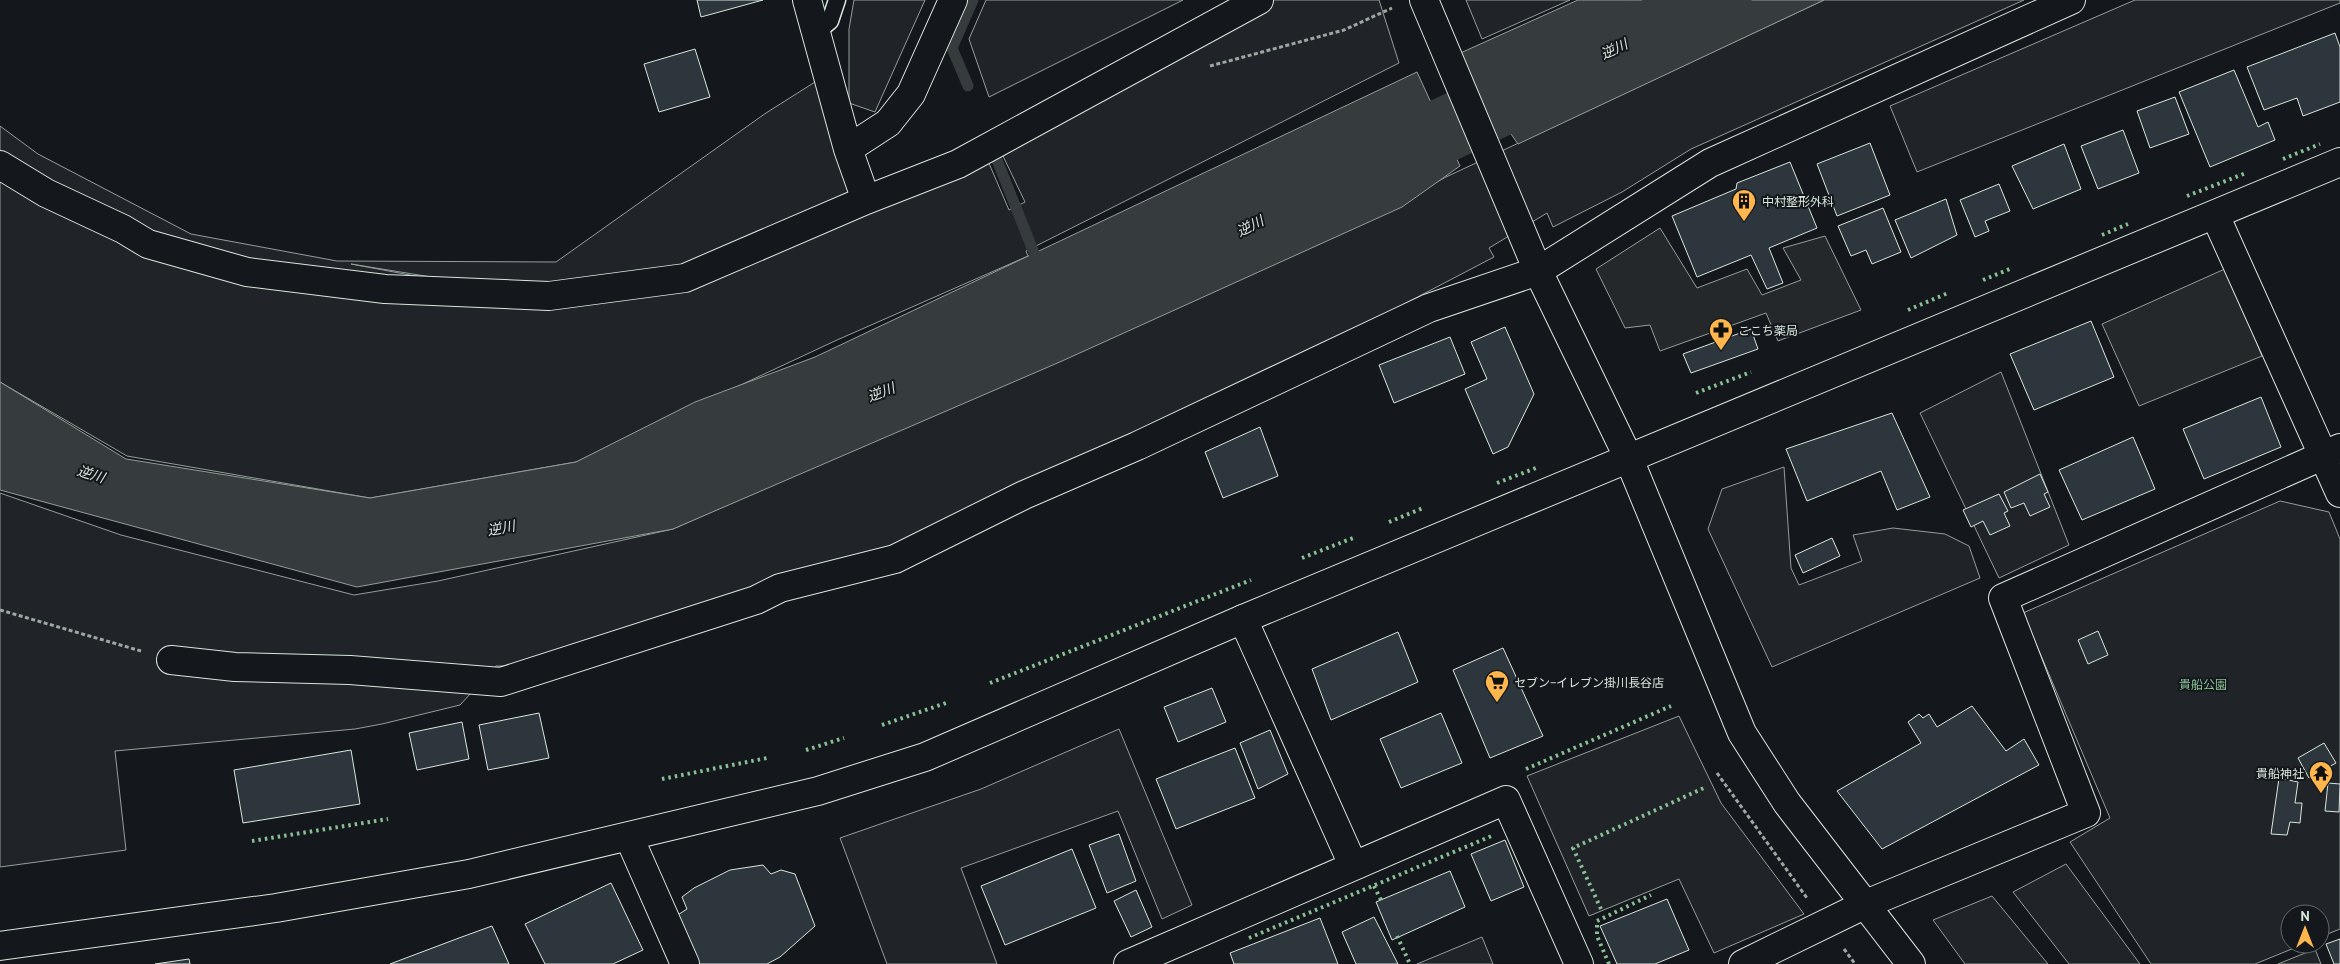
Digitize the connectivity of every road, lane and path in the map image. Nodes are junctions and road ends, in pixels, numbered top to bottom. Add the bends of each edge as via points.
1 (807, 0) edge
2 (837, 0) edge
3 (953, 0) edge
4 (1260, 0) edge
5 (2071, 0) edge
6 (1412, 2) edge
7 (816, 33) junction
8 (1204, 68) dead end
9 (848, 149) junction
10 (2340, 162) edge
11 (0, 165) edge
12 (866, 200) junction
13 (2215, 215) junction
14 (1538, 271) junction
15 (2332, 451) edge
16 (1629, 459) junction
17 (2340, 493) edge
18 (0, 610) edge
19 (1242, 619) junction
20 (171, 660) joint
21 (1716, 773) dead end
22 (629, 837) junction
23 (1354, 865) junction
24 (1866, 904) junction
25 (1825, 924) junction
26 (0, 946) edge
27 (685, 964) edge
28 (1128, 964) edge
29 (1579, 964) edge
30 (1743, 964) edge
31 (1855, 964) edge
32 (1911, 964) edge

1 - 7 street
2 - 7 lane via 830,21
3 - 9 street via 910,94 888,123
4 - 12 street via 958,164
5 - 14 street via 1710,163
6 - 8 path via 1344,30
6 - 14 street
7 - 9 street
9 - 12 street
10 - 13 street
11 - 12 street via 46,193 148,244 247,272 385,288 544,297 685,278
13 - 15 street
13 - 16 street
14 - 16 street
14 - 20 street via 1429,308 1138,446 1024,495 895,559 780,588 756,600 501,682 350,670 235,667
15 - 17 street
15 - 24 street via 2003,598 2086,813
16 - 19 street
16 - 24 street via 1742,733 1787,803
18 - 20 path
19 - 22 street via 925,756 818,791
19 - 23 street
21 - 25 path
22 - 26 street via 469,874 276,908
22 - 27 street
23 - 28 street
23 - 29 street via 1506,800
24 - 25 street
24 - 32 street
25 - 30 street
25 - 31 path

